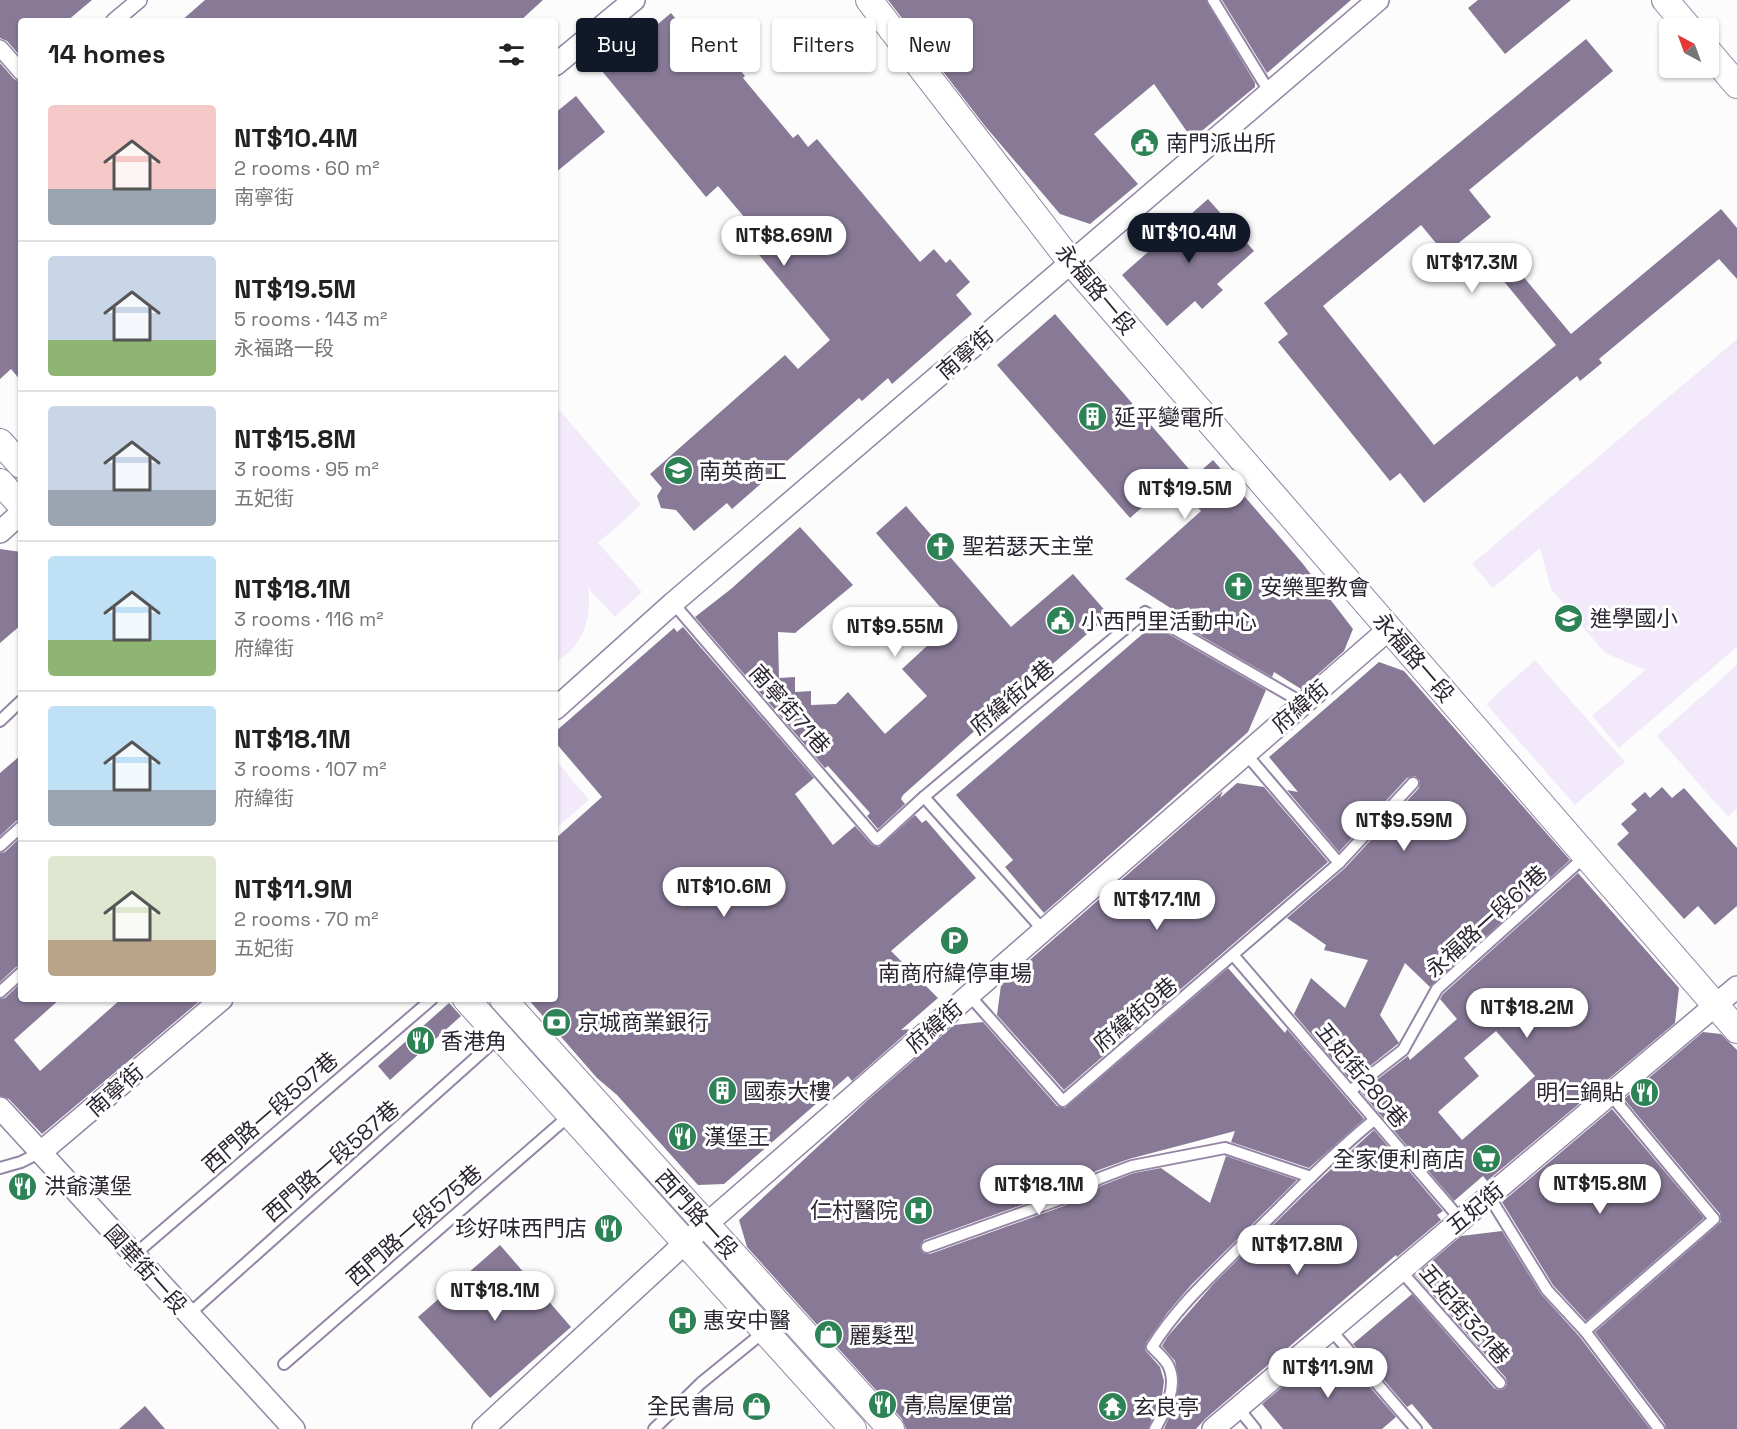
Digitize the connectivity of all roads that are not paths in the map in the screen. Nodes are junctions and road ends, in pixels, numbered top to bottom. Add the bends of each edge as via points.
1 (139, 0) edge
2 (634, 0) edge
3 (869, 0) edge
4 (1213, 0) edge
5 (1665, 0) edge
6 (1375, 1) edge
7 (118, 18) edge
8 (1680, 18) edge
9 (0, 48) edge
10 (558, 63) edge
11 (1719, 64) edge
12 (18, 69) edge
13 (1737, 86) edge
14 (1270, 93) junction
15 (1071, 262) junction
16 (0, 442) edge
17 (18, 462) edge
18 (0, 482) edge
19 (18, 502) edge
20 (18, 516) edge
21 (0, 532) edge
22 (673, 603) junction
23 (1389, 629) junction
24 (1303, 703) junction
25 (18, 704) edge
26 (558, 706) edge
27 (0, 721) edge
28 (1246, 754) junction
29 (1413, 783) dead end
30 (924, 797) junction
31 (18, 830) edge
32 (877, 840) joint
33 (0, 846) edge
34 (1580, 861) dead end
35 (1339, 863) junction
36 (1043, 930) junction
37 (1234, 956) junction
38 (18, 976) edge
39 (1737, 987) edge
40 (0, 992) edge
41 (969, 995) junction
42 (218, 1002) edge
43 (429, 1002) edge
44 (469, 1002) edge
45 (506, 1002) edge
46 (1715, 1005) junction
47 (1737, 1030) edge
48 (500, 1037) junction
49 (1350, 1091) junction
50 (1610, 1094) junction
51 (0, 1108) edge
52 (570, 1115) junction
53 (1374, 1120) junction
54 (41, 1152) junction
55 (0, 1168) edge
56 (1311, 1177) junction
57 (1489, 1196) junction
58 (1461, 1220) junction
59 (706, 1225) junction
60 (685, 1243) junction
61 (927, 1247) dead end
62 (134, 1255) junction
63 (1401, 1271) junction
64 (188, 1315) junction
65 (1331, 1330) junction
66 (765, 1331) junction
67 (1585, 1331) junction
68 (284, 1364) dead end
69 (1500, 1383) dead end
70 (1238, 1408) junction
71 (294, 1429) edge
72 (483, 1429) edge
73 (654, 1429) edge
74 (853, 1429) edge
75 (891, 1429) edge
76 (1155, 1429) edge
77 (1213, 1429) edge
78 (1256, 1429) edge
79 (1416, 1429) edge
80 (1659, 1429) edge

1 - 7 street
2 - 10 street
3 - 15 street, 永福路一段
4 - 14 lane
5 - 8 street
6 - 14 street, 南寧街
9 - 12 street
11 - 13 street
14 - 15 street, 南寧街
15 - 22 street, 南寧街
15 - 23 street, 永福路一段
16 - 17 street
18 - 19 street
20 - 21 street
22 - 26 street, 南寧街
22 - 32 lane, 南寧街71巷
23 - 24 street, 府緯街
23 - 46 street, 永福路一段
24 - 28 street, 府緯街
24 - 30 lane, 府緯街4巷 via 1144,612
25 - 27 lane
28 - 35 lane
28 - 36 street, 府緯街
29 - 35 lane, 府緯街9巷
30 - 32 lane, 府緯街4巷
30 - 36 lane
31 - 33 lane
34 - 49 lane, 永福路一段61巷 via 1437,989 1403,1050
35 - 37 lane, 府緯街9巷
36 - 41 street, 府緯街
37 - 41 lane, 府緯街9巷 via 1063,1101
37 - 49 lane, 五妃街280巷
38 - 40 lane
39 - 46 street, 五妃街
41 - 59 street, 府緯街
42 - 54 street, 南寧街
43 - 62 lane, 西門路一段597巷
44 - 48 street, 西門路一段
45 - 59 street, 西門路一段
46 - 47 street, 永福路一段
46 - 50 street, 五妃街
48 - 52 street, 西門路一段
48 - 64 lane, 西門路一段587巷
49 - 53 lane, 五妃街280巷
50 - 57 street, 五妃街
50 - 67 lane via 1714,1219
51 - 54 street, 國華街一段
52 - 60 street, 西門路一段
52 - 68 lane, 西門路一段575巷
53 - 56 lane
53 - 58 lane, 五妃街280巷
54 - 55 lane, 南寧街
54 - 62 street, 國華街一段
56 - 61 lane via 1225,1148 1132,1166 1061,1199
56 - 76 lane via 1165,1326 1152,1347 1169,1366 1172,1382 1169,1403
57 - 58 street, 五妃街
57 - 67 lane via 1546,1290
58 - 63 street, 五妃街
59 - 60 street, 府緯街
59 - 75 street, 西門路一段
60 - 66 street, 西門路一段
60 - 72 street, 府緯街
62 - 64 street, 國華街一段
63 - 65 street, 五妃街
63 - 69 lane, 五妃街321巷
64 - 71 street, 國華街一段
65 - 70 street, 五妃街
65 - 79 lane
66 - 73 lane via 701,1383
66 - 74 street, 西門路一段
67 - 80 lane
70 - 77 street, 五妃街
70 - 78 lane

